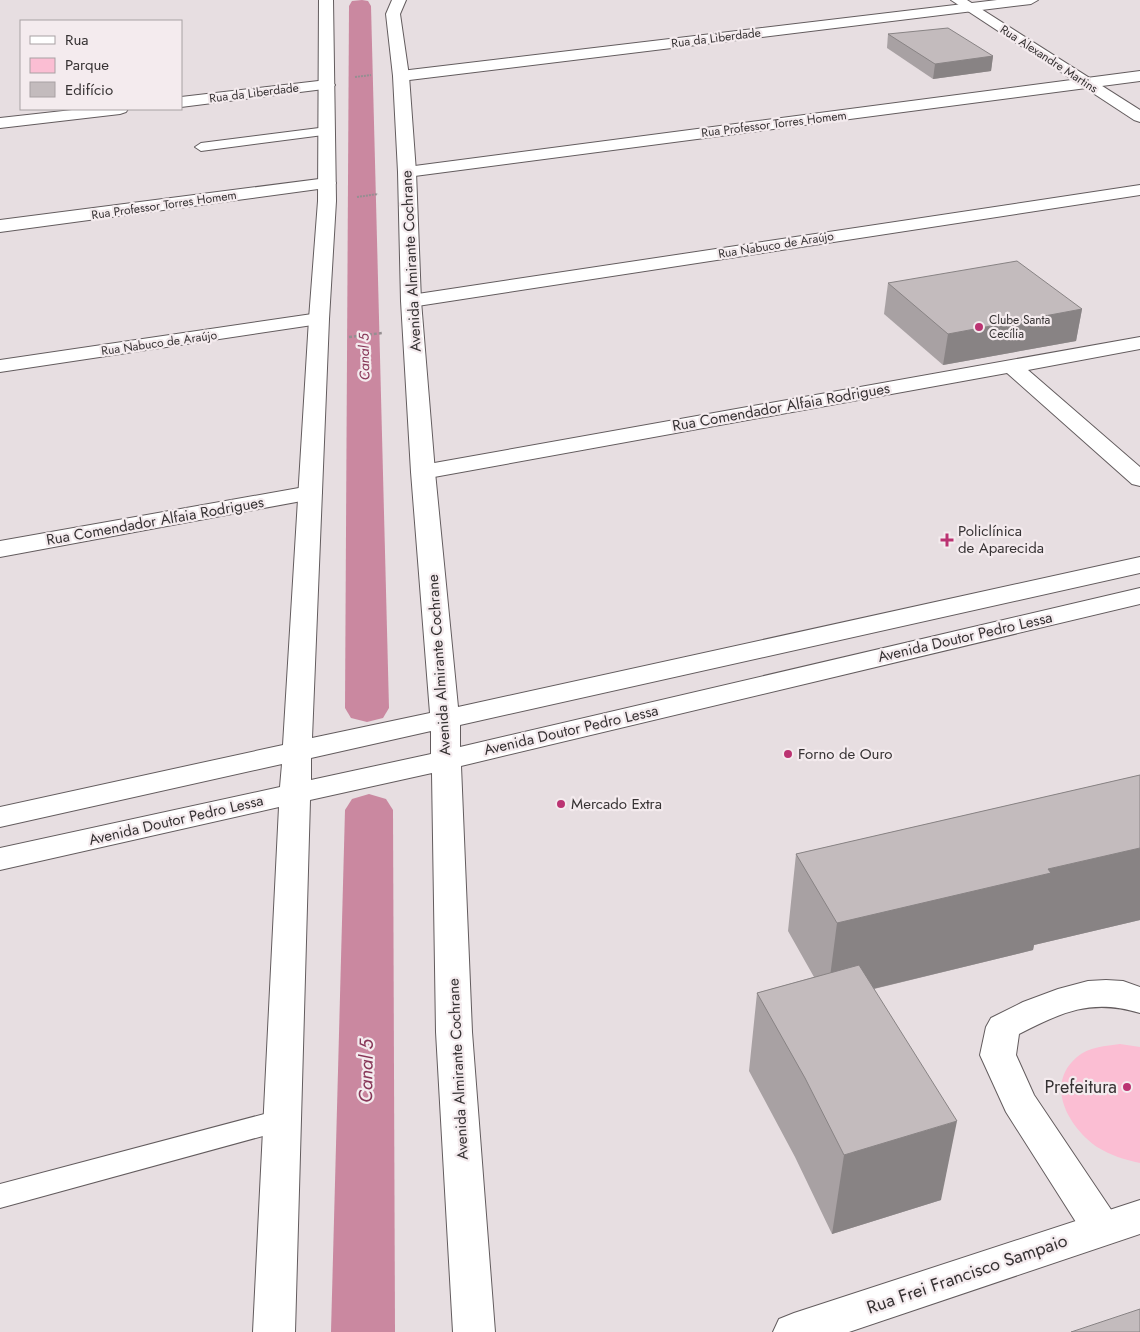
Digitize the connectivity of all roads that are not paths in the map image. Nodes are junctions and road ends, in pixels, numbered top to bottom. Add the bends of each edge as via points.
1 (326, 0) edge
2 (399, 0) edge
3 (1031, 0) edge
4 (963, 4) edge
5 (401, 76) junction
6 (1140, 76) edge
7 (1087, 83) junction
8 (327, 85) junction
9 (182, 102) edge
10 (111, 110) edge
11 (1140, 117) edge
12 (0, 123) edge
13 (327, 131) junction
14 (201, 147) dead end
15 (407, 172) junction
16 (327, 183) junction
17 (1140, 190) edge
18 (0, 226) edge
19 (411, 301) junction
20 (319, 319) junction
21 (1140, 343) edge
22 (0, 366) edge
23 (1011, 366) junction
24 (423, 472) junction
25 (1140, 479) edge
26 (310, 493) junction
27 (0, 549) edge
28 (1140, 565) edge
29 (1140, 596) edge
30 (445, 718) junction
31 (297, 750) junction
32 (446, 760) junction
33 (295, 793) junction
34 (0, 817) edge
35 (0, 859) edge
36 (1140, 1000) edge
37 (283, 1120) junction
38 (0, 1196) edge
39 (1140, 1217) edge
40 (1102, 1229) junction
41 (274, 1332) edge
42 (474, 1332) edge
43 (794, 1332) edge

1 - 8 main road
2 - 5 main road, Avenida Almirante Cochrane via 393,14
3 - 4 main road, Rua da Liberdade
4 - 5 main road, Rua da Liberdade
4 - 7 main road, Rua Alexandre Martins
5 - 15 main road, Avenida Almirante Cochrane
6 - 7 main road, Rua Professor Torres Homem
7 - 11 main road, Rua Alexandre Martins
7 - 15 main road, Rua Professor Torres Homem
8 - 9 main road, Rua da Liberdade
8 - 13 main road
10 - 12 main road
13 - 14 lane
13 - 16 main road
15 - 19 main road, Avenida Almirante Cochrane
16 - 18 main road, Rua Professor Torres Homem
16 - 20 main road
17 - 19 main road, Rua Nabuco de Araújo
19 - 24 main road, Avenida Almirante Cochrane
20 - 22 main road, Rua Nabuco de Araújo
20 - 26 main road
21 - 23 main road, Rua Comendador Alfaia Rodrigues
23 - 24 main road, Rua Comendador Alfaia Rodrigues
23 - 25 main road
24 - 30 main road, Avenida Almirante Cochrane
26 - 27 main road, Rua Comendador Alfaia Rodrigues
26 - 31 main road
28 - 30 main road
29 - 32 main road, Avenida Doutor Pedro Lessa
30 - 31 main road
30 - 32 main road, Avenida Almirante Cochrane
31 - 33 main road
31 - 34 main road
32 - 33 main road, Avenida Doutor Pedro Lessa
32 - 42 main road, Avenida Almirante Cochrane via 454,1032
33 - 35 main road, Avenida Doutor Pedro Lessa
33 - 37 main road
36 - 40 main road via 1126,993 1083,995 1043,1006 1003,1027 998,1055 1019,1102
37 - 38 lane
37 - 41 main road
39 - 40 main road, Rua Frei Francisco Sampaio
40 - 43 main road, Rua Frei Francisco Sampaio

